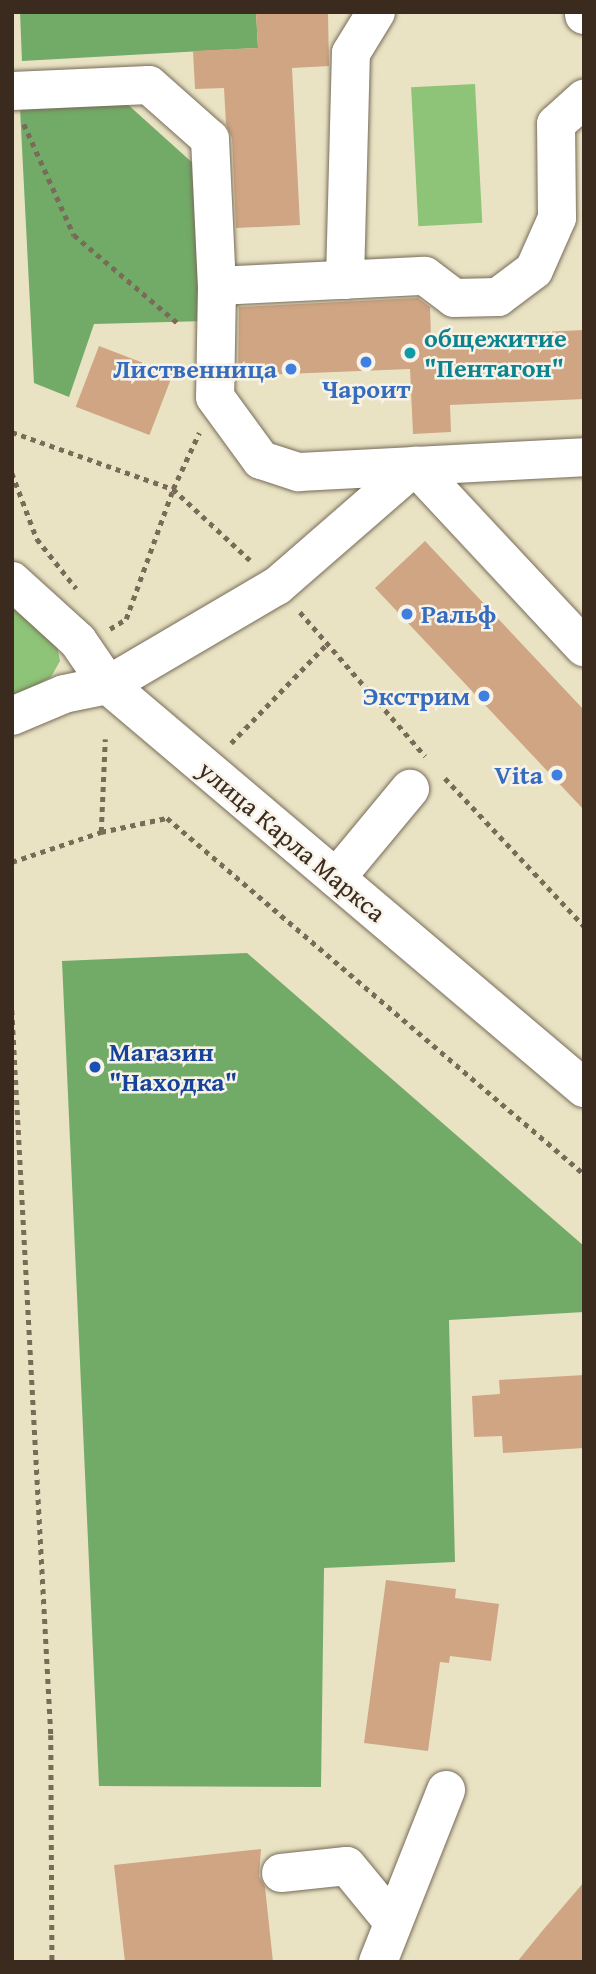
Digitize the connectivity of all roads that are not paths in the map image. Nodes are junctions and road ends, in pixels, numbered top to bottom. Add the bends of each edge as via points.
1 (376, 12) edge
2 (584, 99) edge
3 (16, 104) edge
4 (345, 280) junction
5 (217, 286) junction
6 (584, 457) edge
7 (415, 466) junction
8 (12, 581) edge
9 (584, 647) edge
10 (108, 685) junction
11 (12, 716) edge
12 (424, 771) road end
13 (336, 878) junction
14 (584, 1088) edge
15 (446, 1790) dead end
16 (281, 1873) dead end
17 (393, 1922) junction
18 (377, 1962) edge

1 - 4 street via 351,53
2 - 4 street via 556,124 557,218 534,270 498,297 454,298 425,276
3 - 5 street via 149,85 210,139
4 - 5 street
5 - 7 street via 215,397 261,460 299,472
6 - 7 street
7 - 9 street
7 - 10 street via 277,586
8 - 10 street, улица Карла Маркса via 78,641
10 - 11 street via 64,694
10 - 13 street, улица Карла Маркса
12 - 13 street
13 - 14 street, улица Карла Маркса
15 - 17 street
16 - 17 street via 347,1866
17 - 18 street

